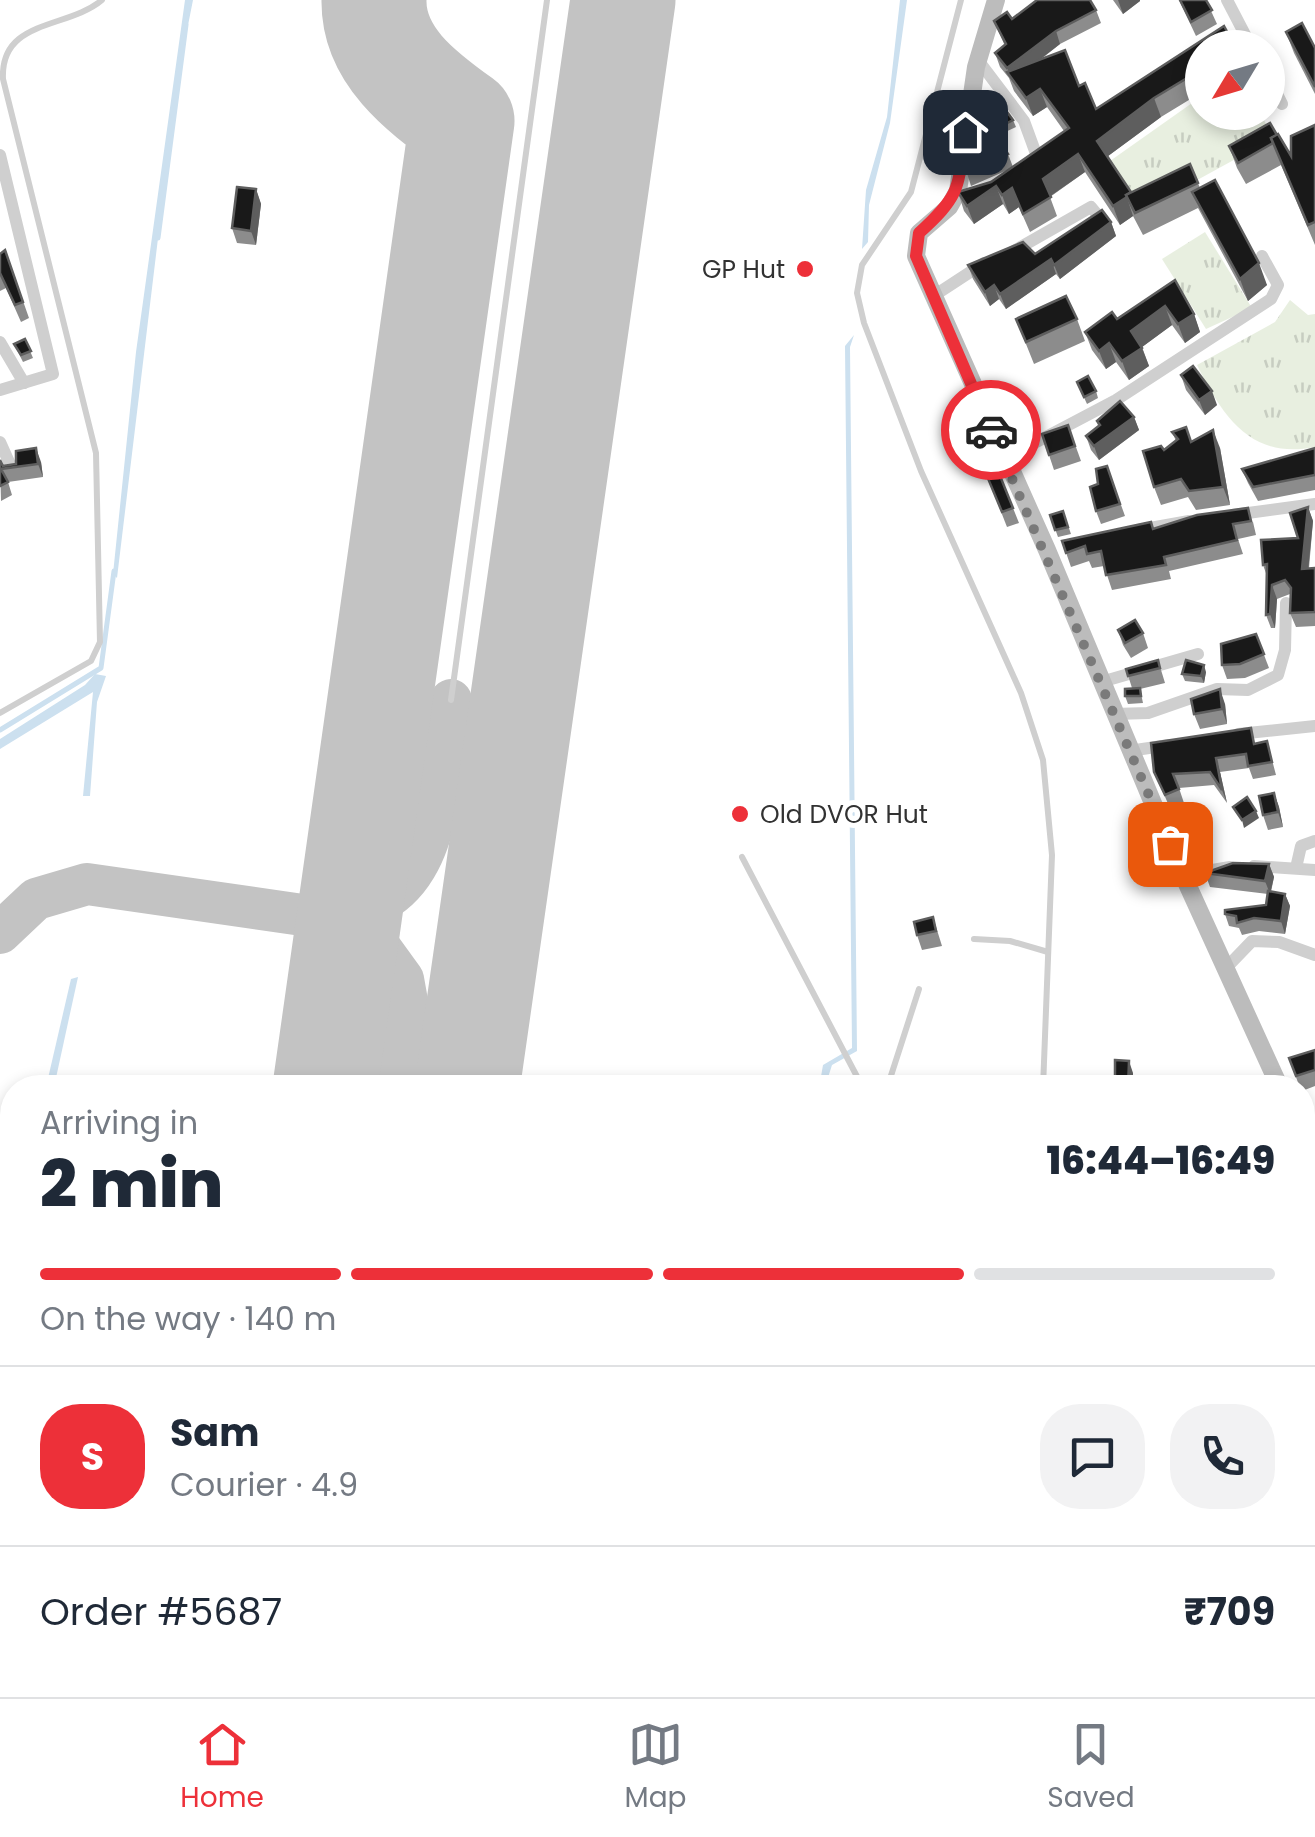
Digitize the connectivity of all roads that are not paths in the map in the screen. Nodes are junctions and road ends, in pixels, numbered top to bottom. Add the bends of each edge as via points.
1 (102, 0) edge
2 (547, 0) edge
3 (960, 0) edge
4 (996, 0) edge
5 (1227, 0) edge
6 (1243, 30) edge
7 (978, 60) junction
8 (0, 156) edge
9 (1025, 171) edge
10 (972, 197) edge
11 (948, 207) junction
12 (1100, 218) edge
13 (1262, 256) dead end
14 (932, 297) junction
15 (0, 342) edge
16 (24, 383) junction
17 (0, 390) edge
18 (0, 442) edge
19 (1004, 459) junction
20 (14, 472) edge
21 (1315, 504) edge
22 (1225, 516) edge
23 (1206, 518) edge
24 (1118, 535) edge
25 (1286, 602) edge
26 (1198, 654) dead end
27 (1101, 682) junction
28 (451, 700) dead end
29 (0, 713) edge
30 (1114, 714) junction
31 (1315, 726) edge
32 (1229, 734) edge
33 (1179, 743) edge
34 (1129, 752) junction
35 (1315, 841) edge
36 (742, 856) dead end
37 (1296, 868) junction
38 (1315, 870) edge
39 (1183, 876) junction
40 (974, 939) dead end
41 (1048, 952) junction
42 (1315, 955) edge
43 (1226, 968) junction
44 (919, 989) dead end
45 (856, 1075) edge
46 (891, 1075) edge
47 (1043, 1075) edge
48 (1274, 1075) edge

1 - 29 lane via 22,36 3,60 96,453 100,642 91,661
2 - 28 lane
3 - 41 lane via 908,201 863,262 857,293 921,471 1040,746 1052,832
4 - 7 street
5 - 6 street
7 - 9 street via 1024,121 1042,161
7 - 11 street via 958,190
8 - 16 street via 53,374
10 - 11 street
11 - 14 street via 916,244
12 - 14 street via 1091,207 1023,248 973,267
13 - 19 street via 1278,285 1271,299 1116,400
14 - 19 street
15 - 16 street
16 - 17 street
18 - 20 street
19 - 27 street via 1056,548
21 - 22 street
23 - 24 street
25 - 30 street via 1278,675 1248,690 1217,689 1148,713
26 - 27 street
27 - 30 street
30 - 34 street
31 - 32 street
33 - 34 street
34 - 39 street
35 - 37 street via 1301,846
36 - 45 lane
37 - 38 street
37 - 39 street via 1242,865
39 - 43 street
40 - 41 lane
41 - 47 lane
42 - 43 street via 1252,941
43 - 48 street
44 - 46 lane

